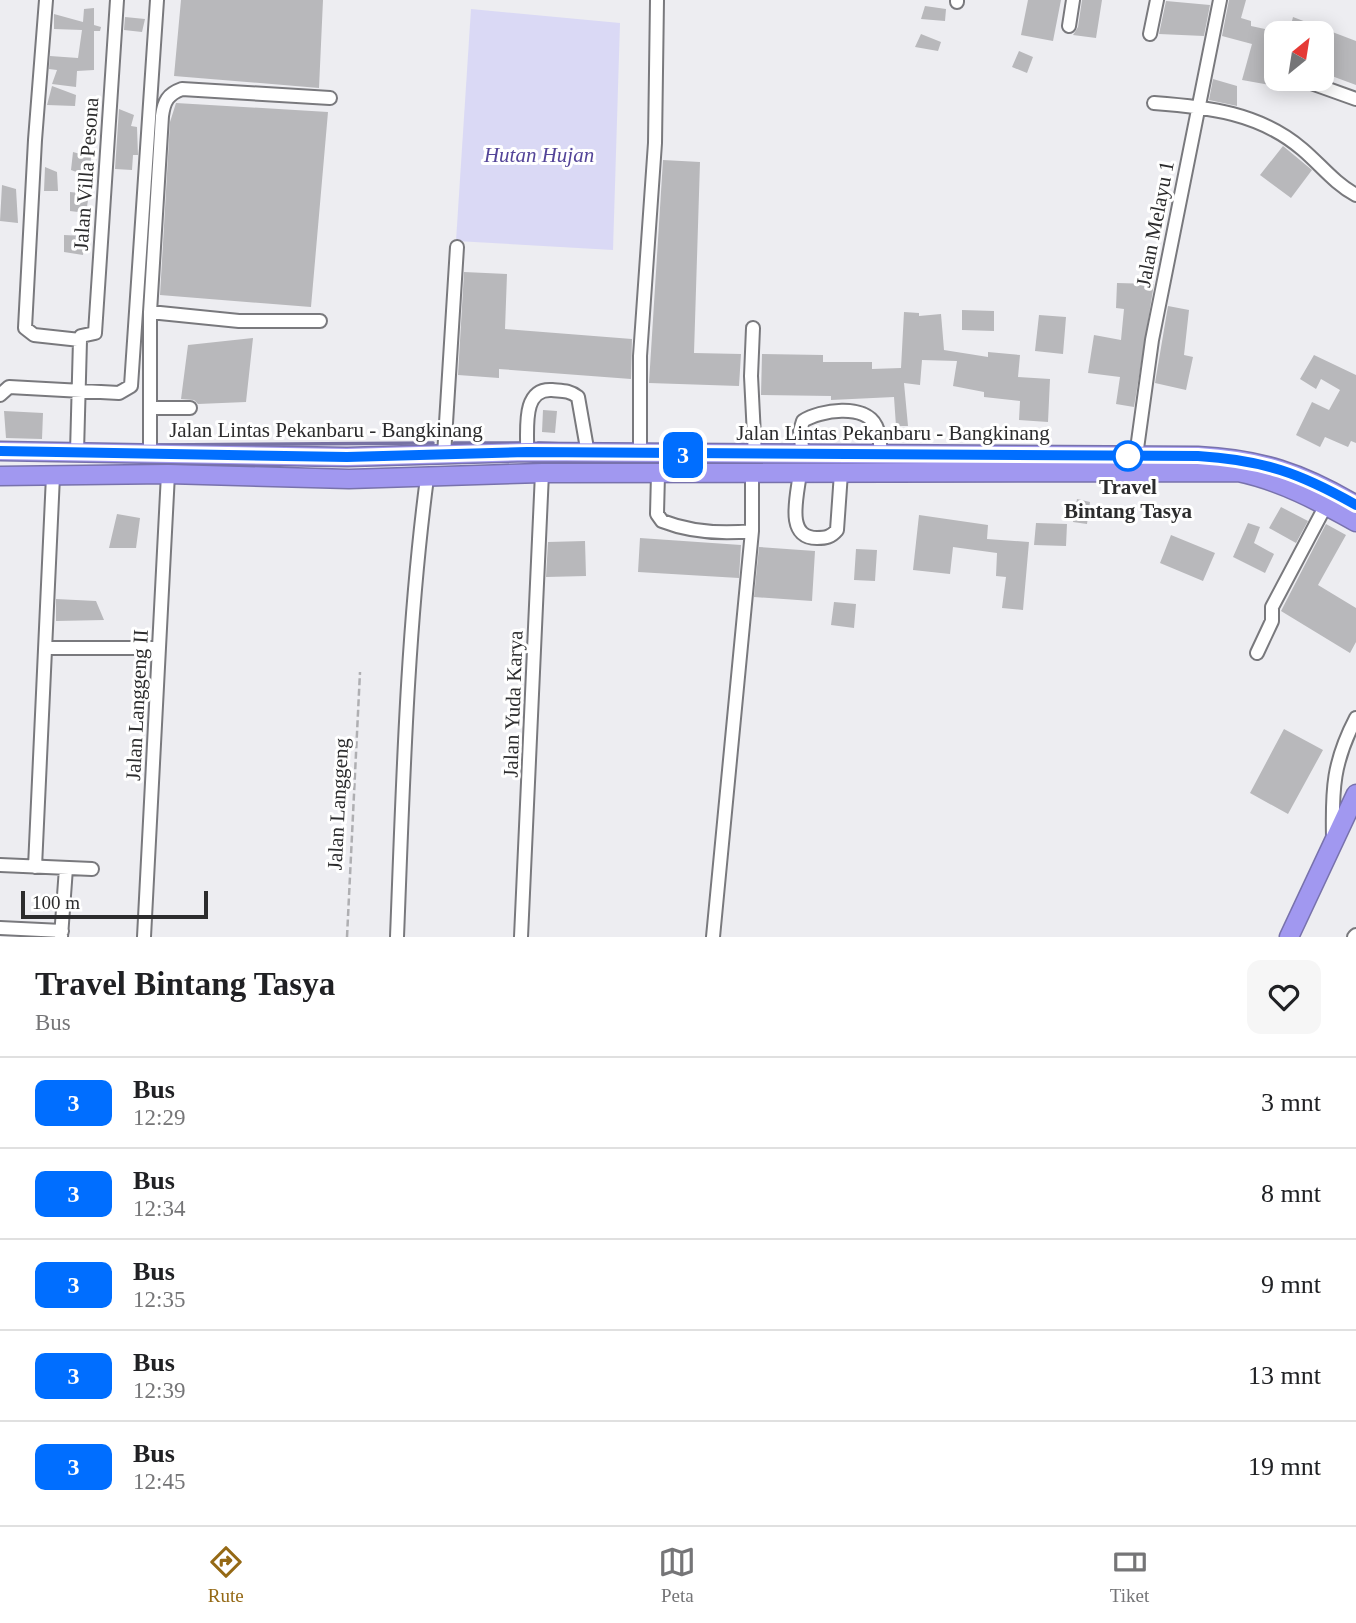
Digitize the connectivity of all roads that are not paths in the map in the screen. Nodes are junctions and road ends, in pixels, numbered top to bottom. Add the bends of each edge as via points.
1 (46, 0) edge
2 (117, 0) edge
3 (157, 0) edge
4 (657, 0) edge
5 (1073, 0) edge
6 (1157, 0) edge
7 (1220, 0) edge
8 (1069, 26) dead end
9 (1150, 34) dead end
10 (1334, 91) edge
11 (330, 98) dead end
12 (1356, 99) edge
13 (1154, 103) dead end
14 (1197, 106) junction
15 (1356, 195) edge
16 (457, 247) dead end
17 (150, 312) junction
18 (320, 321) dead end
19 (753, 328) dead end
20 (80, 340) junction
21 (77, 392) junction
22 (0, 395) edge
23 (152, 408) junction
24 (190, 408) dead end
25 (0, 451) edge
26 (77, 452) junction
27 (150, 452) junction
28 (527, 452) junction
29 (588, 454) junction
30 (881, 454) junction
31 (640, 455) junction
32 (444, 456) junction
33 (1136, 456) junction
34 (347, 457) junction
35 (754, 464) junction
36 (801, 464) junction
37 (542, 473) junction
38 (841, 473) junction
39 (168, 474) junction
40 (658, 474) junction
41 (0, 476) edge
42 (53, 476) junction
43 (426, 478) junction
44 (349, 479) junction
45 (1326, 505) junction
46 (1356, 505) edge
47 (1356, 522) edge
48 (752, 531) junction
49 (47, 648) junction
50 (159, 648) junction
51 (1257, 653) dead end
52 (1356, 718) edge
53 (1356, 794) edge
54 (1334, 845) junction
55 (0, 865) edge
56 (35, 867) junction
57 (66, 868) junction
58 (92, 869) dead end
59 (0, 928) edge
60 (61, 934) edge
61 (144, 937) edge
62 (397, 937) edge
63 (521, 937) edge
64 (713, 937) edge
65 (1289, 937) edge

1 - 20 street via 25,328 34,335
2 - 20 street, Jalan Villa Pesona via 95,333
3 - 21 street via 134,378 127,392
4 - 31 street via 655,143 640,356
5 - 8 street
6 - 9 street
7 - 14 street, Jalan Melayu 1
10 - 12 street
11 - 17 street via 182,89 172,93 162,116
13 - 14 street
14 - 15 street via 1256,121 1301,149 1335,182
14 - 33 street, Jalan Melayu 1 via 1152,340
16 - 32 street
17 - 18 street via 239,321
17 - 23 street
19 - 35 street
20 - 21 street
21 - 22 street via 9,387
21 - 26 street
23 - 24 street
23 - 27 street
25 - 26 highway, Jalan Lintas Pekanbaru - Bangkinang
26 - 27 highway, Jalan Lintas Pekanbaru - Bangkinang
27 - 34 highway, Jalan Lintas Pekanbaru - Bangkinang
28 - 29 highway, Jalan Lintas Pekanbaru - Bangkinang
28 - 29 street via 529,405 533,396 545,390 570,391 578,397
28 - 32 highway, Jalan Lintas Pekanbaru - Bangkinang
29 - 31 highway, Jalan Lintas Pekanbaru - Bangkinang
30 - 33 highway, Jalan Lintas Pekanbaru - Bangkinang
30 - 36 highway, Jalan Lintas Pekanbaru - Bangkinang
30 - 36 street via 876,425 870,418 860,412 826,412 803,421
31 - 35 highway, Jalan Lintas Pekanbaru - Bangkinang
32 - 34 highway, Jalan Lintas Pekanbaru - Bangkinang
33 - 46 highway, Jalan Lintas Pekanbaru - Bangkinang via 1223,458 1272,465
34 - 44 highway
35 - 36 highway, Jalan Lintas Pekanbaru - Bangkinang
35 - 40 highway, Jalan Lintas Pekanbaru - Bangkinang
35 - 48 street
36 - 38 highway, Jalan Lintas Pekanbaru - Bangkinang
36 - 38 street via 795,523 806,538 826,538 837,530
37 - 40 highway, Jalan Lintas Pekanbaru - Bangkinang
37 - 43 highway, Jalan Lintas Pekanbaru - Bangkinang
37 - 63 street, Jalan Yuda Karya
38 - 45 highway, Jalan Lintas Pekanbaru - Bangkinang via 1238,472 1266,478
39 - 42 highway, Jalan Lintas Pekanbaru - Bangkinang
39 - 44 highway, Jalan Lintas Pekanbaru - Bangkinang
39 - 50 street, Jalan Langgeng II
40 - 48 street via 657,514 662,521 713,532
41 - 42 highway, Jalan Lintas Pekanbaru - Bangkinang
42 - 49 street
43 - 44 highway, Jalan Lintas Pekanbaru - Bangkinang
43 - 62 street via 416,557
45 - 47 highway, Jalan Lintas Pekanbaru - Bangkinang
45 - 51 street via 1272,607 1272,621
48 - 64 street
49 - 50 street
49 - 56 street
50 - 61 street, Jalan Langgeng II
52 - 54 street via 1333,777
53 - 54 highway
54 - 65 highway
55 - 56 street
56 - 57 street
57 - 58 street
57 - 60 street
59 - 60 street

